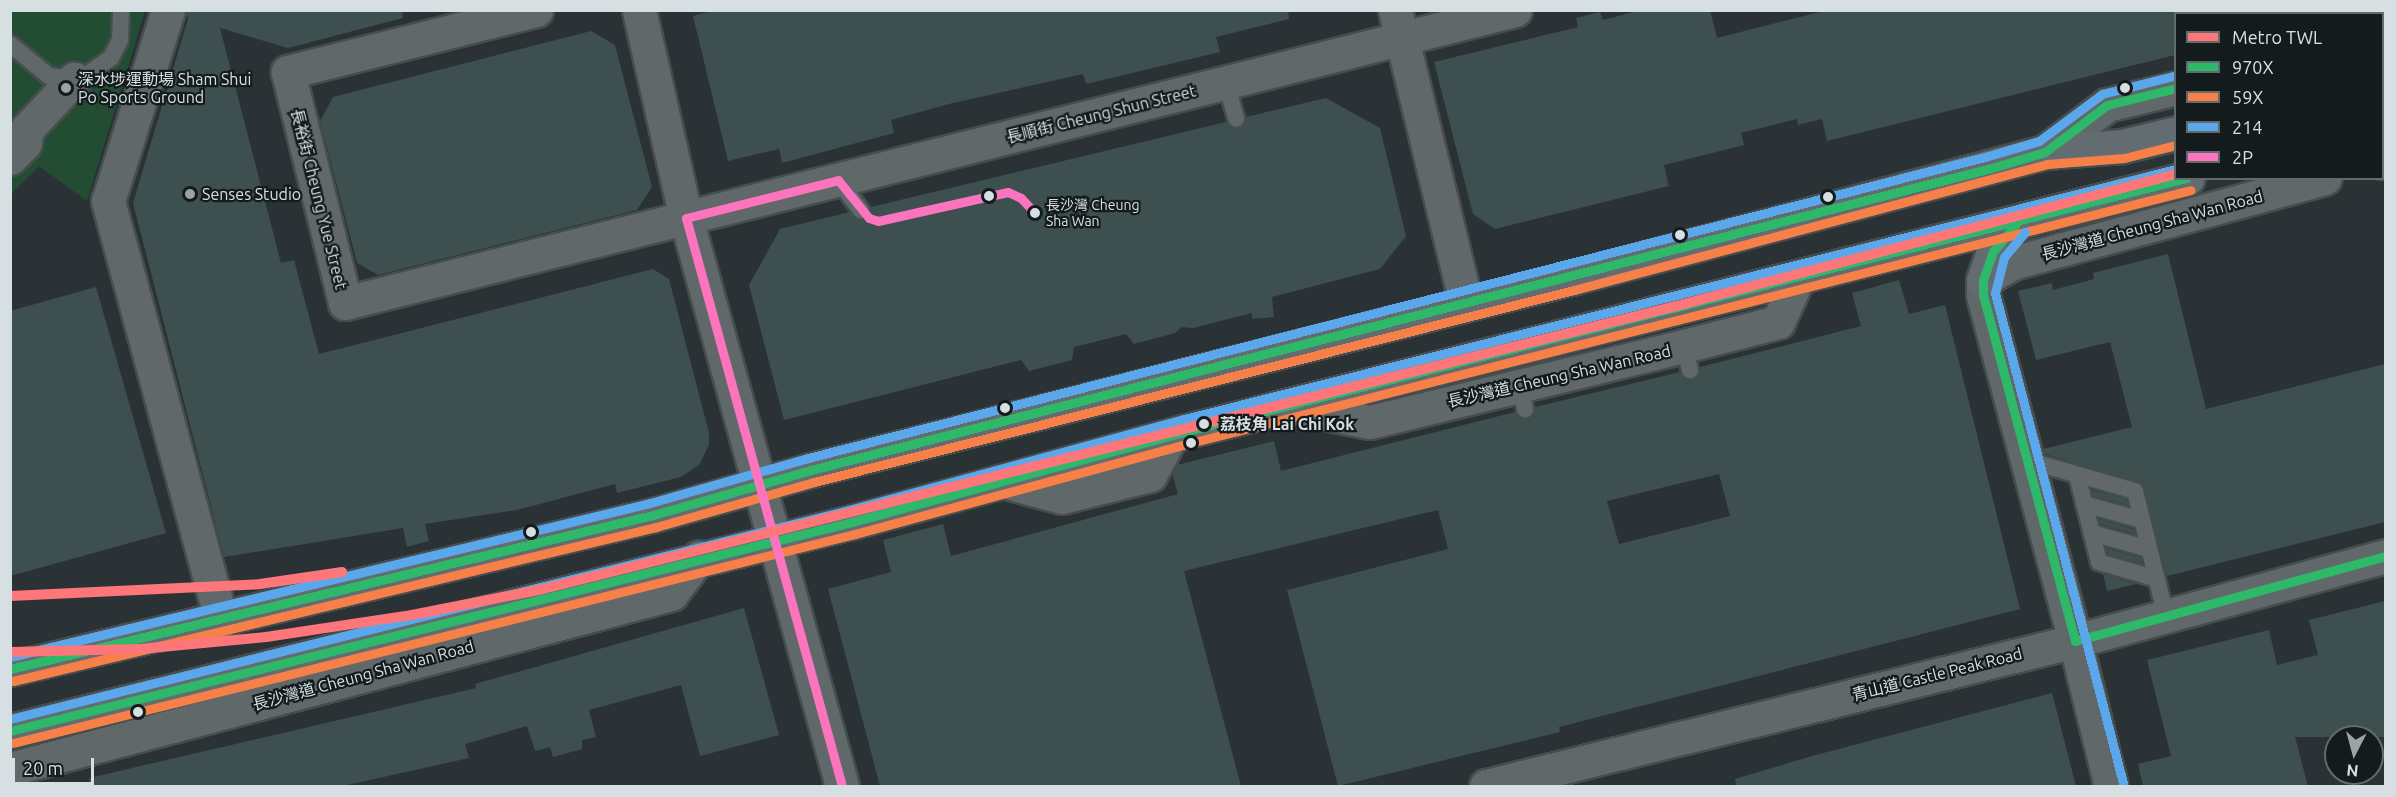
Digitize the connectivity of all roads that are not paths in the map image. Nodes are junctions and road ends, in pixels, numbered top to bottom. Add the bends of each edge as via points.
1 (121, 10) edge
2 (168, 10) edge
3 (536, 10) edge
4 (639, 10) edge
5 (1515, 10) edge
6 (1398, 25) edge
7 (10, 44) edge
8 (74, 79) junction
9 (1226, 83) junction
10 (2174, 88) edge
11 (1236, 119) dead end
12 (19, 120) edge
13 (2174, 133) edge
14 (2045, 152) junction
15 (10, 158) edge
16 (838, 180) junction
17 (2181, 180) edge
18 (2318, 180) edge
19 (861, 210) dead end
20 (686, 218) junction
21 (2016, 224) junction
22 (1797, 280) junction
23 (1983, 280) junction
24 (1466, 303) junction
25 (1294, 407) junction
26 (2026, 460) junction
27 (2077, 475) junction
28 (758, 484) junction
29 (2085, 504) junction
30 (2142, 520) junction
31 (2092, 533) junction
32 (774, 540) junction
33 (2150, 549) junction
34 (2385, 556) edge
35 (699, 557) junction
36 (2157, 579) junction
37 (2166, 616) junction
38 (220, 621) junction
39 (2075, 641) junction
40 (10, 669) edge
41 (10, 731) edge
42 (10, 769) edge
43 (842, 786) edge
44 (1486, 786) edge
45 (2111, 786) edge

1 - 8 lane via 120,40 111,58
2 - 38 street via 108,201
3 - 20 street, 長裕街 Cheung Yue Street via 288,72 345,303
4 - 20 street
5 - 6 street, 長順街 Cheung Shun Street
6 - 9 street, 長順街 Cheung Shun Street
6 - 24 street
7 - 8 lane via 49,76
8 - 12 street
9 - 11 lane
9 - 16 street, 長順街 Cheung Shun Street
10 - 14 street via 2107,105
12 - 15 street via 25,144
13 - 14 main road via 2122,146
14 - 24 main road via 1786,223
16 - 19 lane
16 - 20 street, 長順街 Cheung Shun Street
17 - 21 main road, 長沙灣道 Cheung Sha Wan Road
18 - 23 street, 長沙灣道 Cheung Sha Wan Road via 2012,263
20 - 28 street
21 - 22 main road, 長沙灣道 Cheung Sha Wan Road
21 - 23 main road via 1993,251
22 - 25 main road, 長沙灣道 Cheung Sha Wan Road
22 - 25 street, 長沙灣道 Cheung Sha Wan Road via 1778,322 1687,358 1523,397 1370,422
23 - 26 street via 1983,295
24 - 28 main road
25 - 32 main road, 長沙灣道 Cheung Sha Wan Road
26 - 27 lane
26 - 39 street
27 - 29 lane
27 - 30 lane via 2135,491
28 - 32 street
28 - 38 main road via 653,515
29 - 30 lane
29 - 31 lane
30 - 33 lane
31 - 33 lane
31 - 36 lane via 2099,562
32 - 35 main road, 長沙灣道 Cheung Sha Wan Road
32 - 43 street
33 - 36 lane
34 - 37 street, 青山道 Castle Peak Road
35 - 41 main road, 長沙灣道 Cheung Sha Wan Road
35 - 42 street, 長沙灣道 Cheung Sha Wan Road via 671,594
36 - 37 lane
37 - 39 street, 青山道 Castle Peak Road
38 - 40 main road
39 - 44 street, 青山道 Castle Peak Road
39 - 45 street

